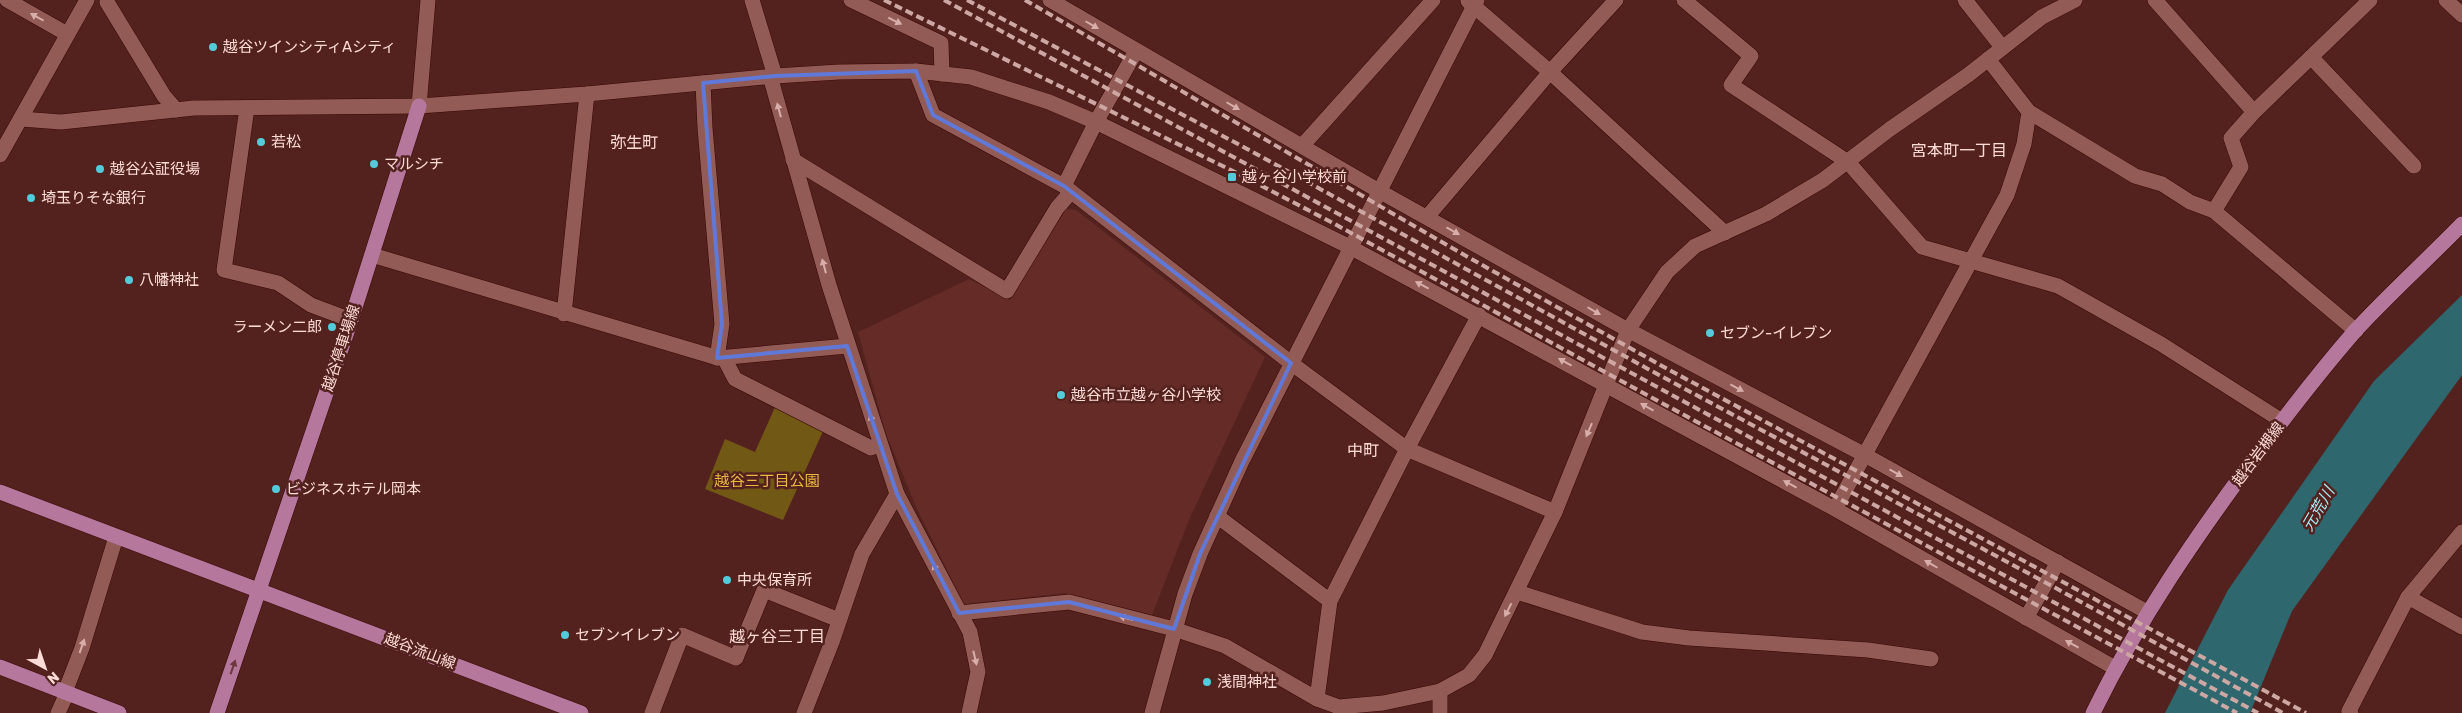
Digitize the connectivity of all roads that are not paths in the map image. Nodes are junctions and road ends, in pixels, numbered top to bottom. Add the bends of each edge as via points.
1 (7, 0) edge
2 (86, 0) edge
3 (428, 0) edge
4 (752, 0) edge
5 (851, 0) edge
6 (1050, 0) edge
7 (1433, 0) edge
8 (1616, 0) edge
9 (1684, 0) edge
10 (1964, 0) edge
11 (2075, 0) edge
12 (2155, 0) edge
13 (2370, 0) edge
14 (2446, 0) edge
15 (107, 2) dead end
16 (1473, 2) edge
17 (2462, 15) edge
18 (67, 34) junction
19 (2002, 47) junction
20 (1136, 51) junction
21 (2311, 57) junction
22 (1988, 60) junction
23 (916, 71) junction
24 (1550, 72) junction
25 (942, 74) junction
26 (772, 76) junction
27 (703, 83) junction
28 (587, 94) junction
29 (419, 106) junction
30 (247, 108) junction
31 (176, 110) junction
32 (2029, 112) junction
33 (2254, 112) junction
34 (1096, 122) junction
35 (12, 126) edge
36 (1302, 146) junction
37 (0, 155) edge
38 (793, 160) junction
39 (1848, 162) junction
40 (2414, 166) dead end
41 (1068, 189) junction
42 (1379, 191) junction
43 (2214, 211) junction
44 (1427, 217) junction
45 (2462, 224) edge
46 (1725, 233) junction
47 (1350, 247) junction
48 (372, 255) junction
49 (1970, 262) junction
50 (564, 314) junction
51 (1479, 315) junction
52 (351, 320) junction
53 (1628, 330) junction
54 (2356, 331) junction
55 (847, 346) junction
56 (721, 358) junction
57 (1291, 363) junction
58 (1608, 385) junction
59 (2282, 421) junction
60 (880, 444) junction
61 (1407, 449) junction
62 (1863, 454) junction
63 (0, 492) edge
64 (896, 494) junction
65 (1835, 509) junction
66 (1555, 512) junction
67 (1217, 516) junction
68 (2462, 532) edge
69 (116, 537) junction
70 (2058, 562) junction
71 (258, 589) junction
72 (1517, 592) junction
73 (2408, 597) junction
74 (1330, 601) junction
75 (2147, 612) junction
76 (959, 613) junction
77 (2026, 618) junction
78 (839, 620) junction
79 (2462, 627) edge
80 (1174, 629) junction
81 (1931, 659) dead end
82 (0, 667) edge
83 (2115, 668) junction
84 (1440, 691) junction
85 (66, 692) junction
86 (1317, 699) junction
87 (58, 713) edge
88 (119, 713) edge
89 (217, 713) edge
90 (580, 713) edge
91 (652, 713) edge
92 (804, 713) edge
93 (969, 713) edge
94 (1152, 713) edge
95 (1440, 713) edge
96 (2093, 713) edge
97 (2351, 713) edge

18 -> 1 street
2 - 18 street
3 - 29 street
4 - 26 street
5 -> 25 street via 941,43
6 -> 20 street
7 - 36 street
8 - 24 street
9 - 39 street via 1751,56 1731,86
10 - 19 street
11 - 19 street via 2042,17
12 - 33 street
13 - 21 street
14 - 17 street
15 - 31 street via 164,96
16 - 24 street
16 - 42 street
18 - 35 street
19 - 22 street
20 - 34 street
20 -> 36 street
21 - 33 street
21 - 40 street
22 - 32 street
22 - 39 street
23 - 25 street
23 - 26 street
23 - 41 street via 933,115
24 - 44 street
24 - 46 street
25 - 34 street via 1003,85
26 - 27 street
38 -> 26 street
27 - 28 street
27 - 56 street via 722,324
28 - 29 street
28 - 50 street
29 - 30 street
29 - 48 main road, 越谷停車場線
30 - 31 street
30 - 52 street via 224,270 278,283 311,305
31 - 35 street
32 - 43 street via 2134,176 2162,184 2190,202
32 - 49 street via 2024,144 2006,195
33 - 43 street via 2231,138 2242,167
34 - 41 street
34 - 47 street
35 - 37 street
36 - 42 street
38 - 41 street via 1007,291
55 -> 38 street
39 - 46 street via 1766,214
39 - 49 street via 1922,247
41 - 57 street
42 - 44 street
42 - 47 street
43 - 54 street
44 -> 53 street
45 - 54 main road, 越谷岩槻線
46 - 53 street via 1695,246 1667,272
51 -> 47 street
47 - 57 street
48 - 50 street
48 - 52 main road, 越谷停車場線
49 - 59 street via 2058,286 2161,344
49 - 62 street
50 - 56 street
58 -> 51 street
51 - 61 street
52 - 71 main road, 越谷停車場線
53 - 58 street
53 -> 62 street
54 - 59 main road, 越谷岩槻線
55 - 56 street
60 -> 55 street
56 - 60 street via 734,379 871,448
57 - 61 street
57 - 67 street
65 -> 58 street
58 -> 66 street
59 - 75 main road, 越谷岩槻線 via 2213,512
60 - 64 street
61 - 66 street
61 - 74 street
62 - 65 street
62 -> 70 street
63 - 69 main road, 越谷流山線
76 -> 64 street
64 - 78 street via 862,554
77 -> 65 street
66 - 72 street
67 - 74 street
67 - 80 street
68 - 73 street
69 - 71 main road, 越谷流山線
85 -> 69 street
70 - 75 street
70 - 77 street
89 -> 71 main road
71 - 90 main road, 越谷流山線
72 - 81 street via 1642,632 1868,650
72 -> 84 street via 1485,655 1469,675
73 - 79 street
73 - 97 street via 2349,711
74 - 86 street
75 - 83 main road, 越谷岩槻線
80 -> 76 street via 1069,602
76 -> 93 street via 970,632 978,672
83 -> 77 street
78 - 91 street via 764,590 736,658 682,635
78 - 92 street
80 - 86 street via 1225,646
80 - 94 street
82 - 85 main road
83 - 96 main road, 越谷岩槻線
84 - 86 street via 1383,703 1339,707
84 - 95 street
85 - 87 street
85 - 88 main road

